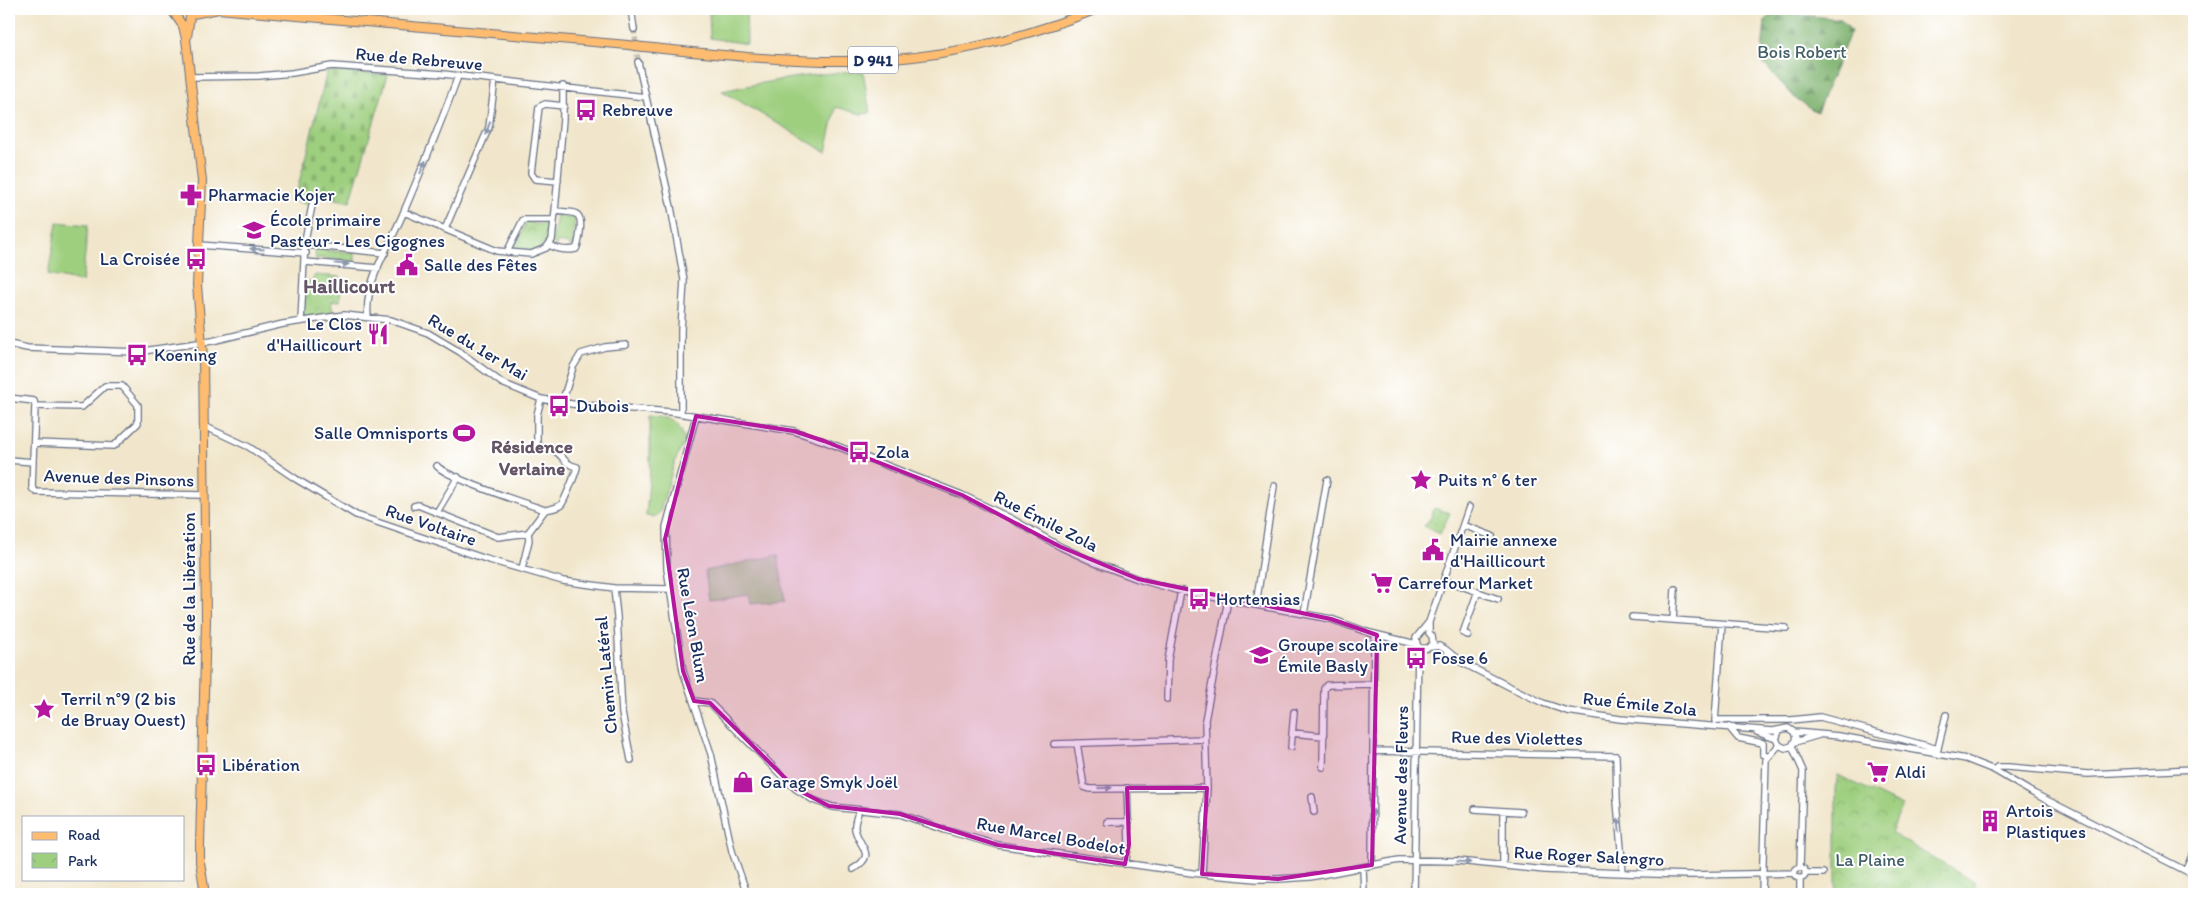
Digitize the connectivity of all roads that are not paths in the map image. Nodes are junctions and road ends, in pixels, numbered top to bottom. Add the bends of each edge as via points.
1 (218, 9) edge
2 (630, 9) edge
3 (1097, 9) edge
4 (172, 11) edge
5 (193, 13) edge
6 (634, 29) tunnel mouth
7 (186, 39) junction
8 (638, 62) tunnel mouth
9 (190, 76) junction
10 (458, 76) junction
11 (495, 80) junction
12 (562, 86) junction
13 (646, 97) junction
14 (564, 106) junction
15 (558, 181) junction
16 (313, 201) dead end
17 (555, 211) junction
18 (404, 212) junction
19 (554, 220) junction
20 (445, 229) junction
21 (306, 245) junction
22 (549, 245) junction
23 (199, 246) junction
24 (386, 252) junction
25 (507, 252) junction
26 (306, 253) junction
27 (305, 262) junction
28 (378, 268) junction
29 (368, 317) junction
30 (301, 322) junction
31 (202, 342) junction
32 (9, 344) edge
33 (626, 345) dead end
34 (9, 398) edge
35 (541, 399) junction
36 (562, 403) junction
37 (34, 404) junction
38 (681, 413) junction
39 (696, 416) junction
40 (204, 426) junction
41 (34, 443) junction
42 (9, 460) edge
43 (33, 462) junction
44 (436, 466) dead end
45 (458, 477) junction
46 (1327, 480) dead end
47 (1274, 486) dead end
48 (204, 496) junction
49 (414, 506) dead end
50 (1469, 507) dead end
51 (545, 510) junction
52 (437, 512) junction
53 (1463, 525) junction
54 (528, 533) junction
55 (1492, 536) dead end
56 (522, 569) junction
57 (1444, 580) junction
58 (614, 588) junction
59 (670, 589) junction
60 (1675, 589) dead end
61 (1181, 591) junction
62 (1478, 592) junction
63 (1498, 598) dead end
64 (1228, 600) junction
65 (1256, 605) junction
66 (1304, 614) junction
67 (1632, 617) dead end
68 (1673, 620) junction
69 (1429, 622) junction
70 (1722, 624) junction
71 (1786, 628) dead end
72 (1378, 634) junction
73 (1419, 634) junction
74 (1468, 635) dead end
75 (1431, 636) junction
76 (1403, 640) junction
77 (1419, 647) junction
78 (1430, 647) junction
79 (1454, 656) junction
80 (1374, 684) junction
81 (1167, 699) dead end
82 (694, 702) junction
83 (1294, 712) dead end
84 (1946, 715) dead end
85 (1784, 720) junction
86 (1715, 723) junction
87 (1729, 727) junction
88 (1745, 729) junction
89 (1781, 730) junction
90 (1794, 732) junction
91 (1292, 733) junction
92 (1822, 734) junction
93 (1324, 736) junction
94 (1205, 739) junction
95 (1778, 742) junction
96 (1078, 743) junction
97 (1054, 744) dead end
98 (1793, 744) junction
99 (1291, 747) dead end
100 (1374, 751) junction
101 (1417, 752) junction
102 (1937, 752) junction
103 (1768, 757) junction
104 (631, 760) dead end
105 (1322, 767) dead end
106 (2019, 768) junction
107 (2194, 769) edge
108 (1994, 770) junction
109 (2015, 783) junction
110 (1127, 788) junction
111 (1207, 788) junction
112 (1312, 797) dead end
113 (1475, 809) dead end
114 (859, 810) junction
115 (1503, 811) junction
116 (1314, 812) dead end
117 (1520, 812) dead end
118 (1107, 822) dead end
119 (1129, 822) junction
120 (2194, 852) edge
121 (1415, 860) junction
122 (1125, 864) junction
123 (1372, 865) junction
124 (1503, 866) junction
125 (1800, 867) junction
126 (1363, 868) junction
127 (853, 869) dead end
128 (2185, 870) junction
129 (1623, 873) junction
130 (1762, 873) junction
131 (1794, 873) junction
132 (1805, 873) junction
133 (1823, 873) dead end
134 (1202, 874) junction
135 (2194, 875) edge
136 (1800, 878) junction
137 (204, 894) edge
138 (748, 894) edge
139 (1364, 894) edge
140 (1414, 894) edge
141 (1762, 894) edge
142 (1800, 894) edge

1 - 3 main road, D 941, bridge via 791,60 872,60 929,54 1040,28
1 - 5 main road, D 941
2 - 6 street
4 - 5 main road via 183,18
4 - 7 main road via 183,26
5 - 7 main road
7 - 9 main road, Rue de la Libération
8 - 13 street
9 - 10 street, Rue de Rebreuve via 259,76 332,66
9 - 23 main road, Rue de la Libération via 202,181
10 - 11 street, Rue de Rebreuve
18 -> 10 street
11 - 12 street, Rue de Rebreuve
11 -> 20 street via 489,127
12 - 13 street, Rue de Rebreuve
12 - 14 street
13 - 38 street via 684,280
14 - 15 street
14 - 15 street via 545,104 539,107 531,173 535,179
15 - 17 street
16 - 21 street
17 - 19 street
17 - 22 street via 580,216 579,245 572,250
18 - 20 street
18 - 24 street
19 - 22 street
19 - 25 street via 525,218
20 - 25 street via 497,251
21 - 24 street
21 - 26 street
22 - 25 street via 531,254
26 -> 23 street
23 - 31 main road, Rue de la Libération via 197,285
24 - 28 street
26 - 27 street
27 -> 28 street
27 - 30 street
28 - 29 street via 368,303
29 - 30 street, Rue du 1er Mai via 344,315
29 - 35 street, Rue du 1er Mai via 422,330 502,382
30 - 31 street, Rue du 1er Mai
31 - 32 street, Rue du 1er Mai via 129,352 27,348
31 - 40 main road, Rue de la Libération
33 - 36 street via 581,354 573,367
34 - 37 street
35 - 36 street, Rue du 1er Mai
35 - 51 street via 537,444 555,451 566,464 577,468 563,502 559,507
36 - 38 street, Rue du 1er Mai
37 - 41 street, Avenue des Pinsons
37 - 41 street via 82,407 105,386 122,386 138,405 138,423 114,446
38 - 39 street, Rue Émile Zola
39 - 59 street, Rue Léon Blum via 666,527
39 - 61 street, Rue Émile Zola via 794,431 824,441 962,495 1098,564
40 - 48 main road, Rue de la Libération
40 - 56 street, Rue Voltaire via 249,447 356,515
41 - 43 street, Avenue des Pinsons
42 - 43 street
43 - 48 street, Avenue des Pinsons via 32,488 36,492
44 - 45 street
45 - 51 street
45 - 52 street
46 - 66 street
47 - 65 street
48 - 137 main road, Rue de la Libération via 206,620 200,862
49 - 52 street
50 - 53 street
51 - 54 street
52 - 54 street via 498,537
53 - 55 street
53 - 57 street
54 - 56 street
56 - 58 street, Rue Voltaire
57 - 62 street
57 - 69 street
58 - 59 street, Rue Voltaire
58 - 104 street, Chemin Latéral via 622,713
59 - 82 street, Rue Léon Blum via 683,671
60 - 68 street
61 - 64 street, Rue Émile Zola
61 - 81 street via 1168,660
62 - 63 street
62 - 74 street via 1463,633
64 - 65 street, Rue Émile Zola
64 - 94 street via 1206,710
65 - 66 street, Rue Émile Zola
66 - 72 street, Rue Émile Zola
67 - 68 street
68 - 70 street
69 - 73 street
69 - 75 street
70 - 71 street
70 - 86 street
72 - 76 street, Rue Émile Zola
72 - 80 street via 1374,641
73 - 75 street
73 - 76 street
73 - 77 street
75 - 78 street
75 - 79 street, Rue Émile Zola
76 - 77 street, Rue Émile Zola
77 - 78 street
77 - 101 street, Avenue des Fleurs
78 - 79 street, Rue Émile Zola via 1439,646
79 - 86 street, Rue Émile Zola via 1543,703 1567,710 1620,719
80 - 93 street via 1327,685 1324,689
80 - 100 street
82 - 114 street, Rue Marcel Bodelot via 710,703 796,789 829,806
82 - 138 street, Rue Léon Blum via 711,754 732,851
83 - 91 street
84 - 102 street
85 - 86 street
85 - 89 street
85 - 102 street via 1820,717 1880,732
86 - 87 street, Rue Émile Zola
87 - 88 street, Rue Émile Zola
87 - 103 street via 1738,738 1763,744 1762,754
88 - 89 street
88 - 95 street
89 - 90 street
89 - 95 street
90 - 92 street
90 - 98 street
91 - 93 street
91 - 99 street
92 - 98 street
92 - 102 street
93 - 105 street
94 - 96 street
94 - 111 street
95 - 98 street via 1785,748
95 - 103 street
96 - 97 street
96 -> 110 street via 1084,787
98 - 125 street via 1803,771
100 - 101 street, Rue des Violettes
123 -> 100 street
101 - 121 street, Avenue des Fleurs
129 -> 101 street, Rue des Violettes via 1616,756
102 - 108 street
103 - 130 street
106 - 107 street via 2088,774
106 - 108 street via 2001,766
106 - 109 street
108 - 109 street
109 - 128 street
110 - 111 street
110 - 119 street
111 - 134 street
112 - 116 street
113 - 115 street
114 - 122 street, Rue Marcel Bodelot via 900,814 998,845
114 - 127 street via 856,831 866,853 861,864
115 - 117 street
115 - 124 street
118 - 119 street
119 - 122 street
120 - 128 street
121 - 123 street, Rue Marcel Bodelot
121 -> 124 street, Rue Roger Salengro
121 - 140 street, Avenue des Fleurs
122 - 134 street, Rue Marcel Bodelot
123 - 126 street, Rue Marcel Bodelot
124 - 129 street, Rue Roger Salengro
125 - 131 street
125 - 132 street
126 - 134 street, Rue Marcel Bodelot via 1278,879
126 - 139 street
128 - 135 street
129 - 130 street, Rue Roger Salengro
130 - 131 street, Rue Roger Salengro
130 - 141 street
131 - 136 street
132 - 133 street
132 - 136 street
136 - 142 street

